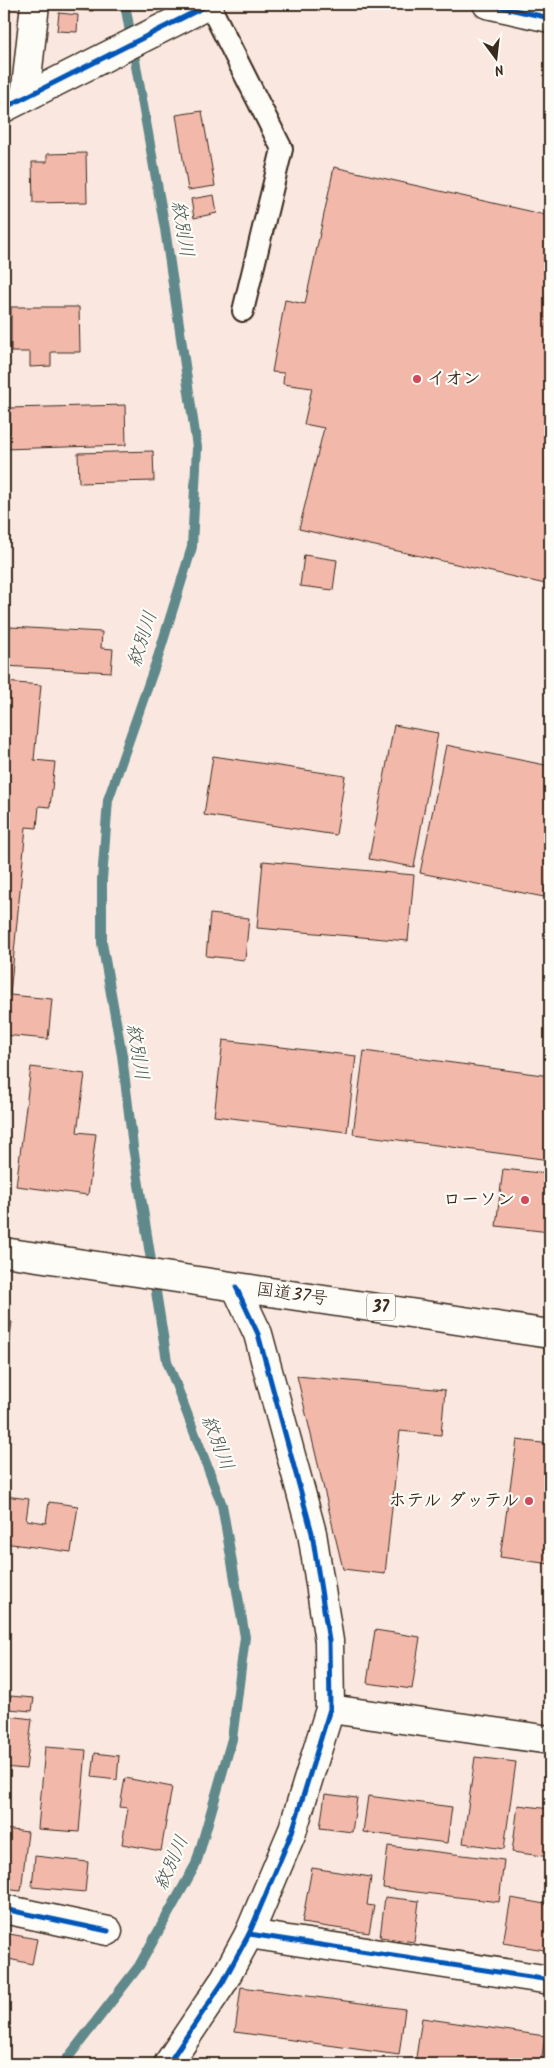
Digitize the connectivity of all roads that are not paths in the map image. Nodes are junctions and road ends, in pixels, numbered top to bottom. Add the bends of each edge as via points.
1 (35, 4) edge
2 (210, 4) edge
3 (487, 4) edge
4 (550, 18) edge
5 (14, 103) edge
6 (243, 312) dead end
7 (4, 1252) edge
8 (224, 1285) junction
9 (550, 1334) edge
10 (330, 1709) junction
11 (550, 1740) edge
12 (4, 1909) edge
13 (108, 1931) dead end
14 (249, 1934) junction
15 (550, 1980) edge
16 (168, 2064) edge

1 - 5 main road
2 - 5 main road
2 - 6 lane via 282,149
3 - 4 main road
7 - 8 main road, 国道37号 / 37
8 - 9 main road, 国道37号 / 37
8 - 10 main road via 258,1334 312,1533 329,1641
10 - 11 main road
10 - 14 main road via 292,1832
12 - 13 main road
14 - 15 main road
14 - 16 main road via 224,1982

